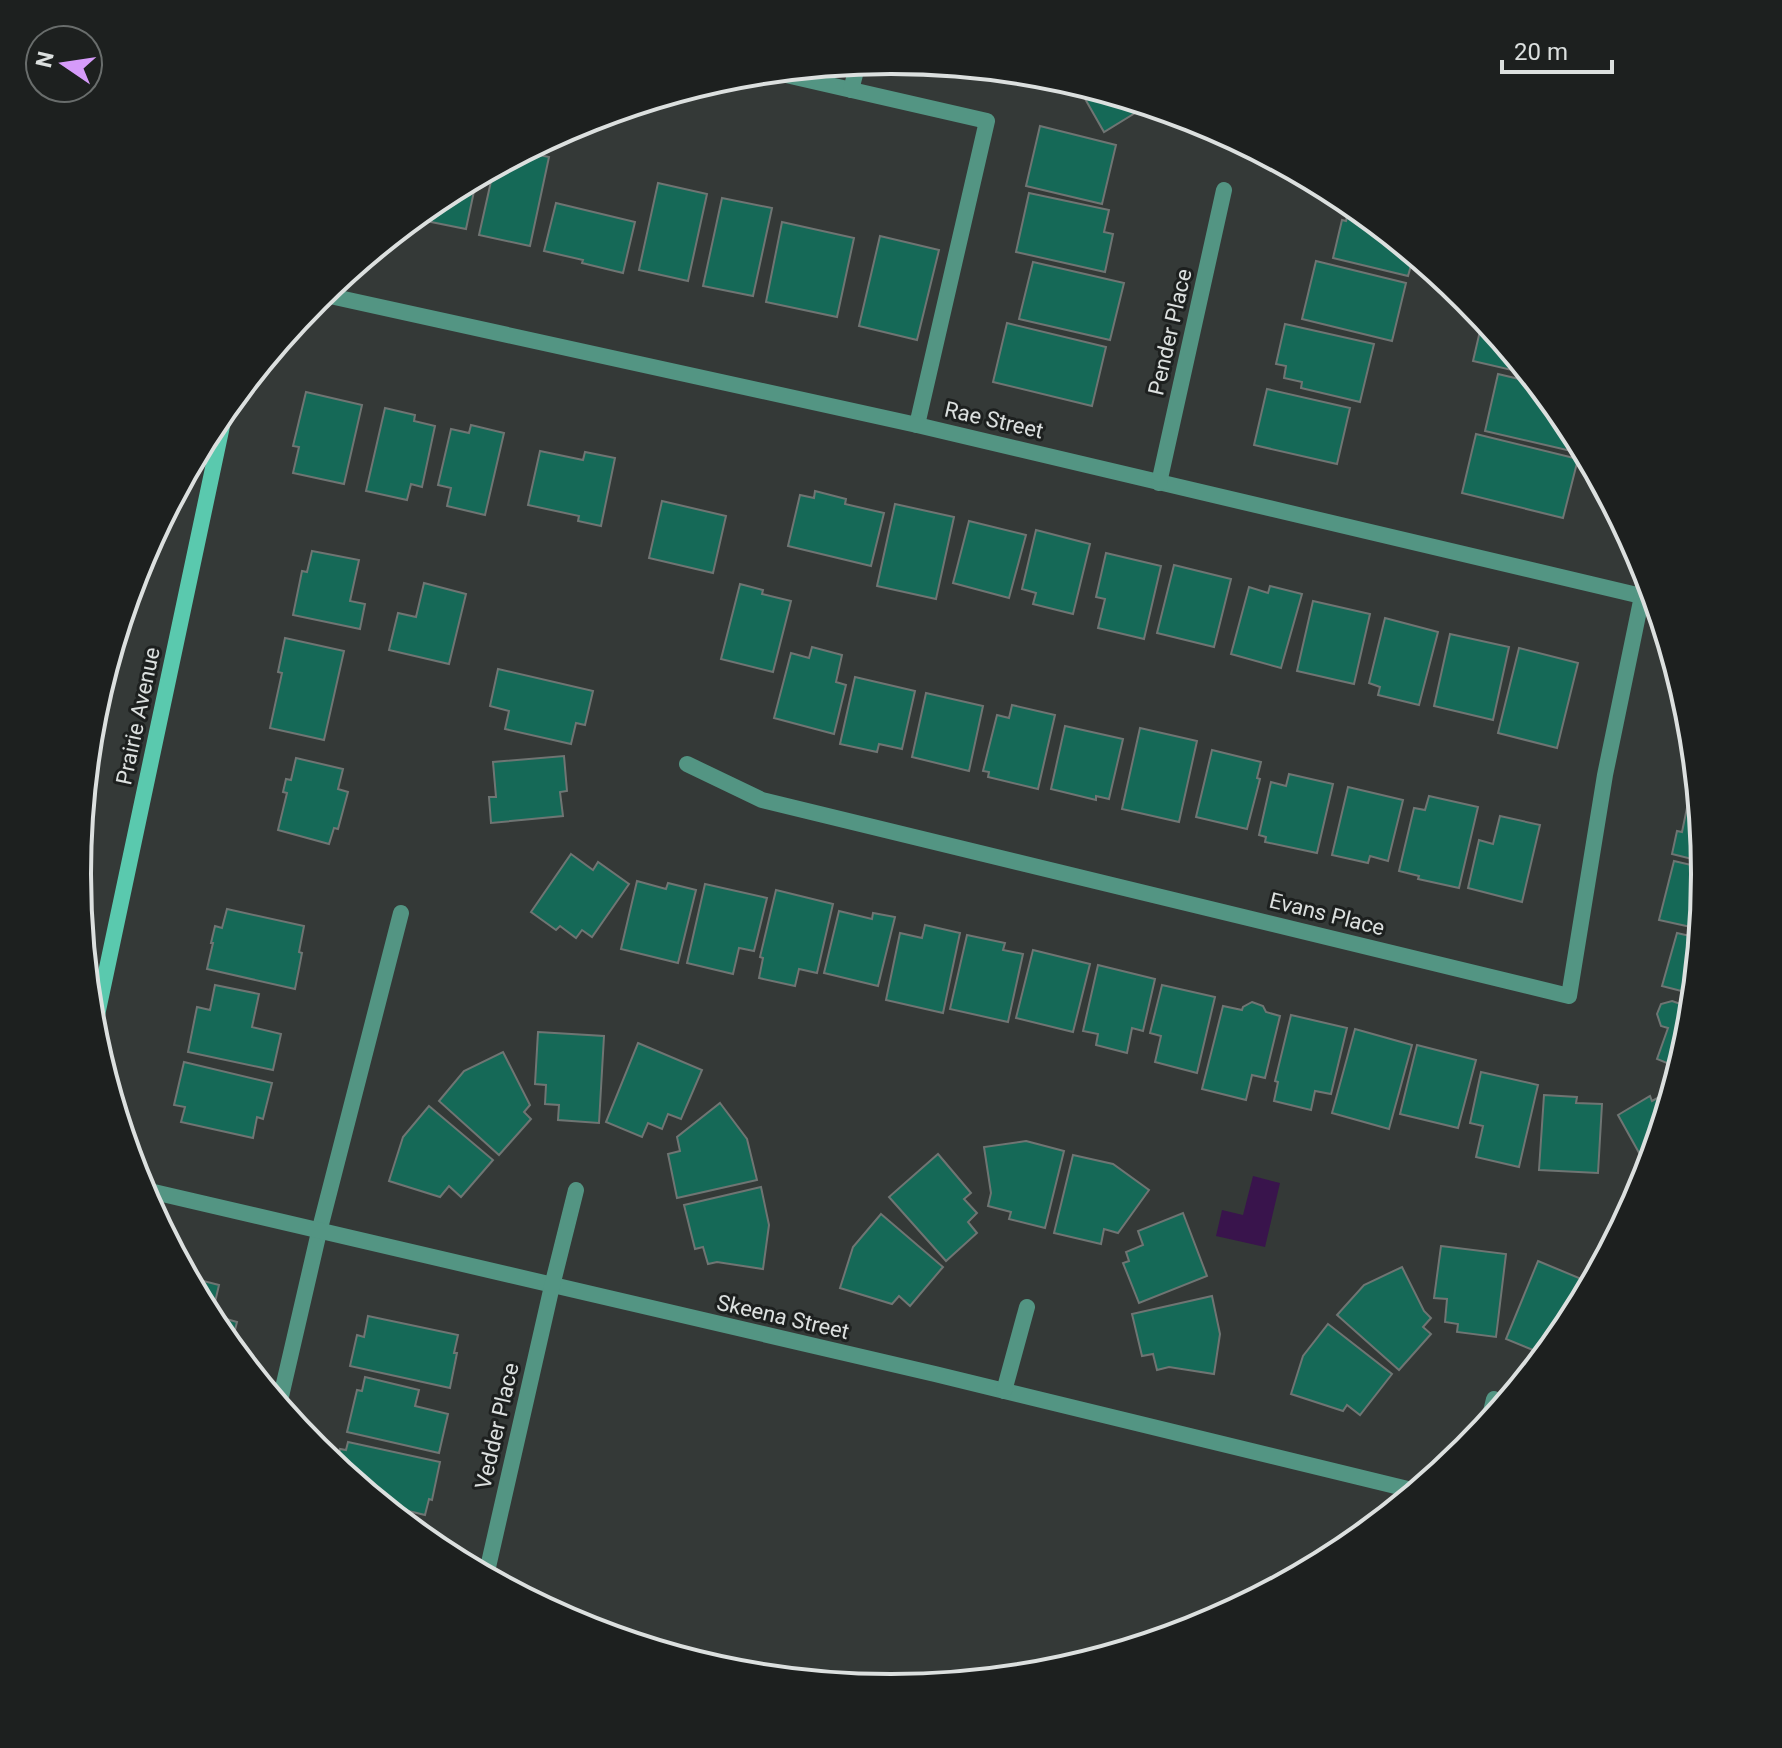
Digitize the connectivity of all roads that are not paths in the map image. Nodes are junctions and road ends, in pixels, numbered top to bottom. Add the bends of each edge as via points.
1 (855, 75) edge
2 (805, 79) edge
3 (851, 90) junction
4 (1224, 190) dead end
5 (337, 297) edge
6 (917, 425) junction
7 (219, 442) edge
8 (1159, 483) junction
9 (1641, 596) edge
10 (1646, 608) edge
11 (687, 764) dead end
12 (401, 913) dead end
13 (101, 997) edge
14 (576, 1190) dead end
15 (158, 1193) edge
16 (319, 1232) junction
17 (552, 1286) junction
18 (1027, 1307) dead end
19 (1004, 1391) junction
20 (282, 1392) edge
21 (1403, 1488) edge
22 (488, 1565) edge

1 - 3 street
2 - 3 street
3 - 6 street via 987,121
4 - 8 street, Pender Place
5 - 6 street, Rae Street
6 - 8 street, Rae Street
7 - 13 main road, Prairie Avenue
8 - 9 street, Rae Street
10 - 11 street, Evans Place via 1605,775 1569,996 762,800
12 - 16 street
14 - 17 street
15 - 16 street, Skeena Street
16 - 17 street, Skeena Street
16 - 20 street
17 - 19 street, Skeena Street
17 - 22 street, Vedder Place
18 - 19 street
19 - 21 street, Skeena Street

